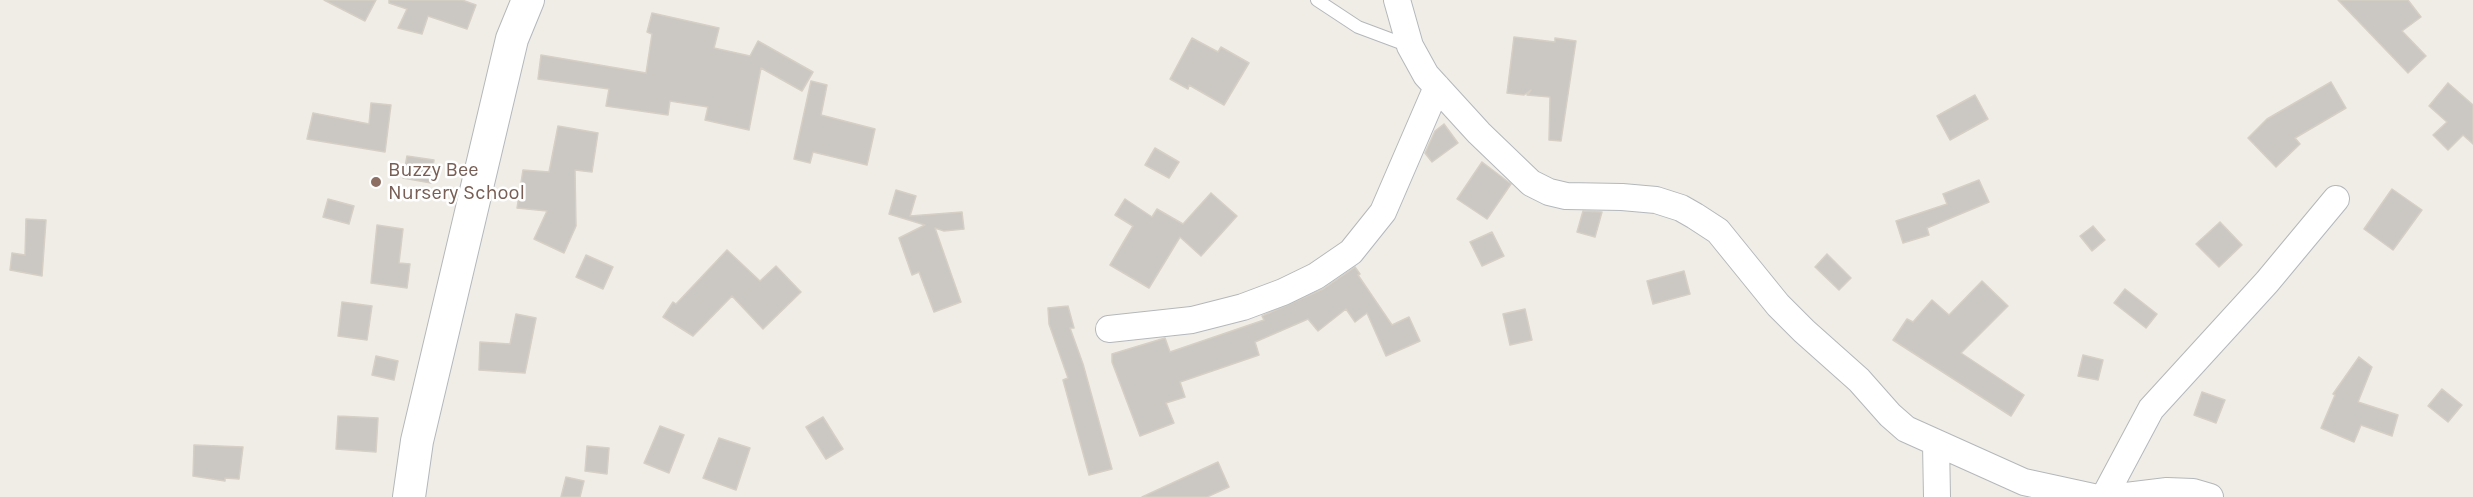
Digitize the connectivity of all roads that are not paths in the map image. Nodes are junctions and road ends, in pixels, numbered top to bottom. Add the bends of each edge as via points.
1 (528, 0) edge
2 (1317, 0) edge
3 (1396, 0) edge
4 (1410, 46) junction
5 (1437, 87) junction
6 (2336, 199) dead end
7 (1109, 329) dead end
8 (1936, 443) junction
9 (409, 497) edge
10 (1937, 497) edge
11 (2093, 497) edge
12 (2104, 497) edge
13 (2118, 497) edge
14 (2210, 497) edge

1 - 9 street via 512,39 417,441
2 - 4 lane via 1358,27
3 - 4 street
4 - 5 street
5 - 7 street via 1383,212 1351,252 1316,276 1244,307 1192,320
5 - 8 street via 1531,183 1566,196 1656,200 1681,208 1718,231 1778,305 1859,380 1890,415 1906,429
6 - 12 street via 2267,282 2151,409
8 - 10 street
8 - 11 street via 2024,482
13 - 14 street via 2167,491

